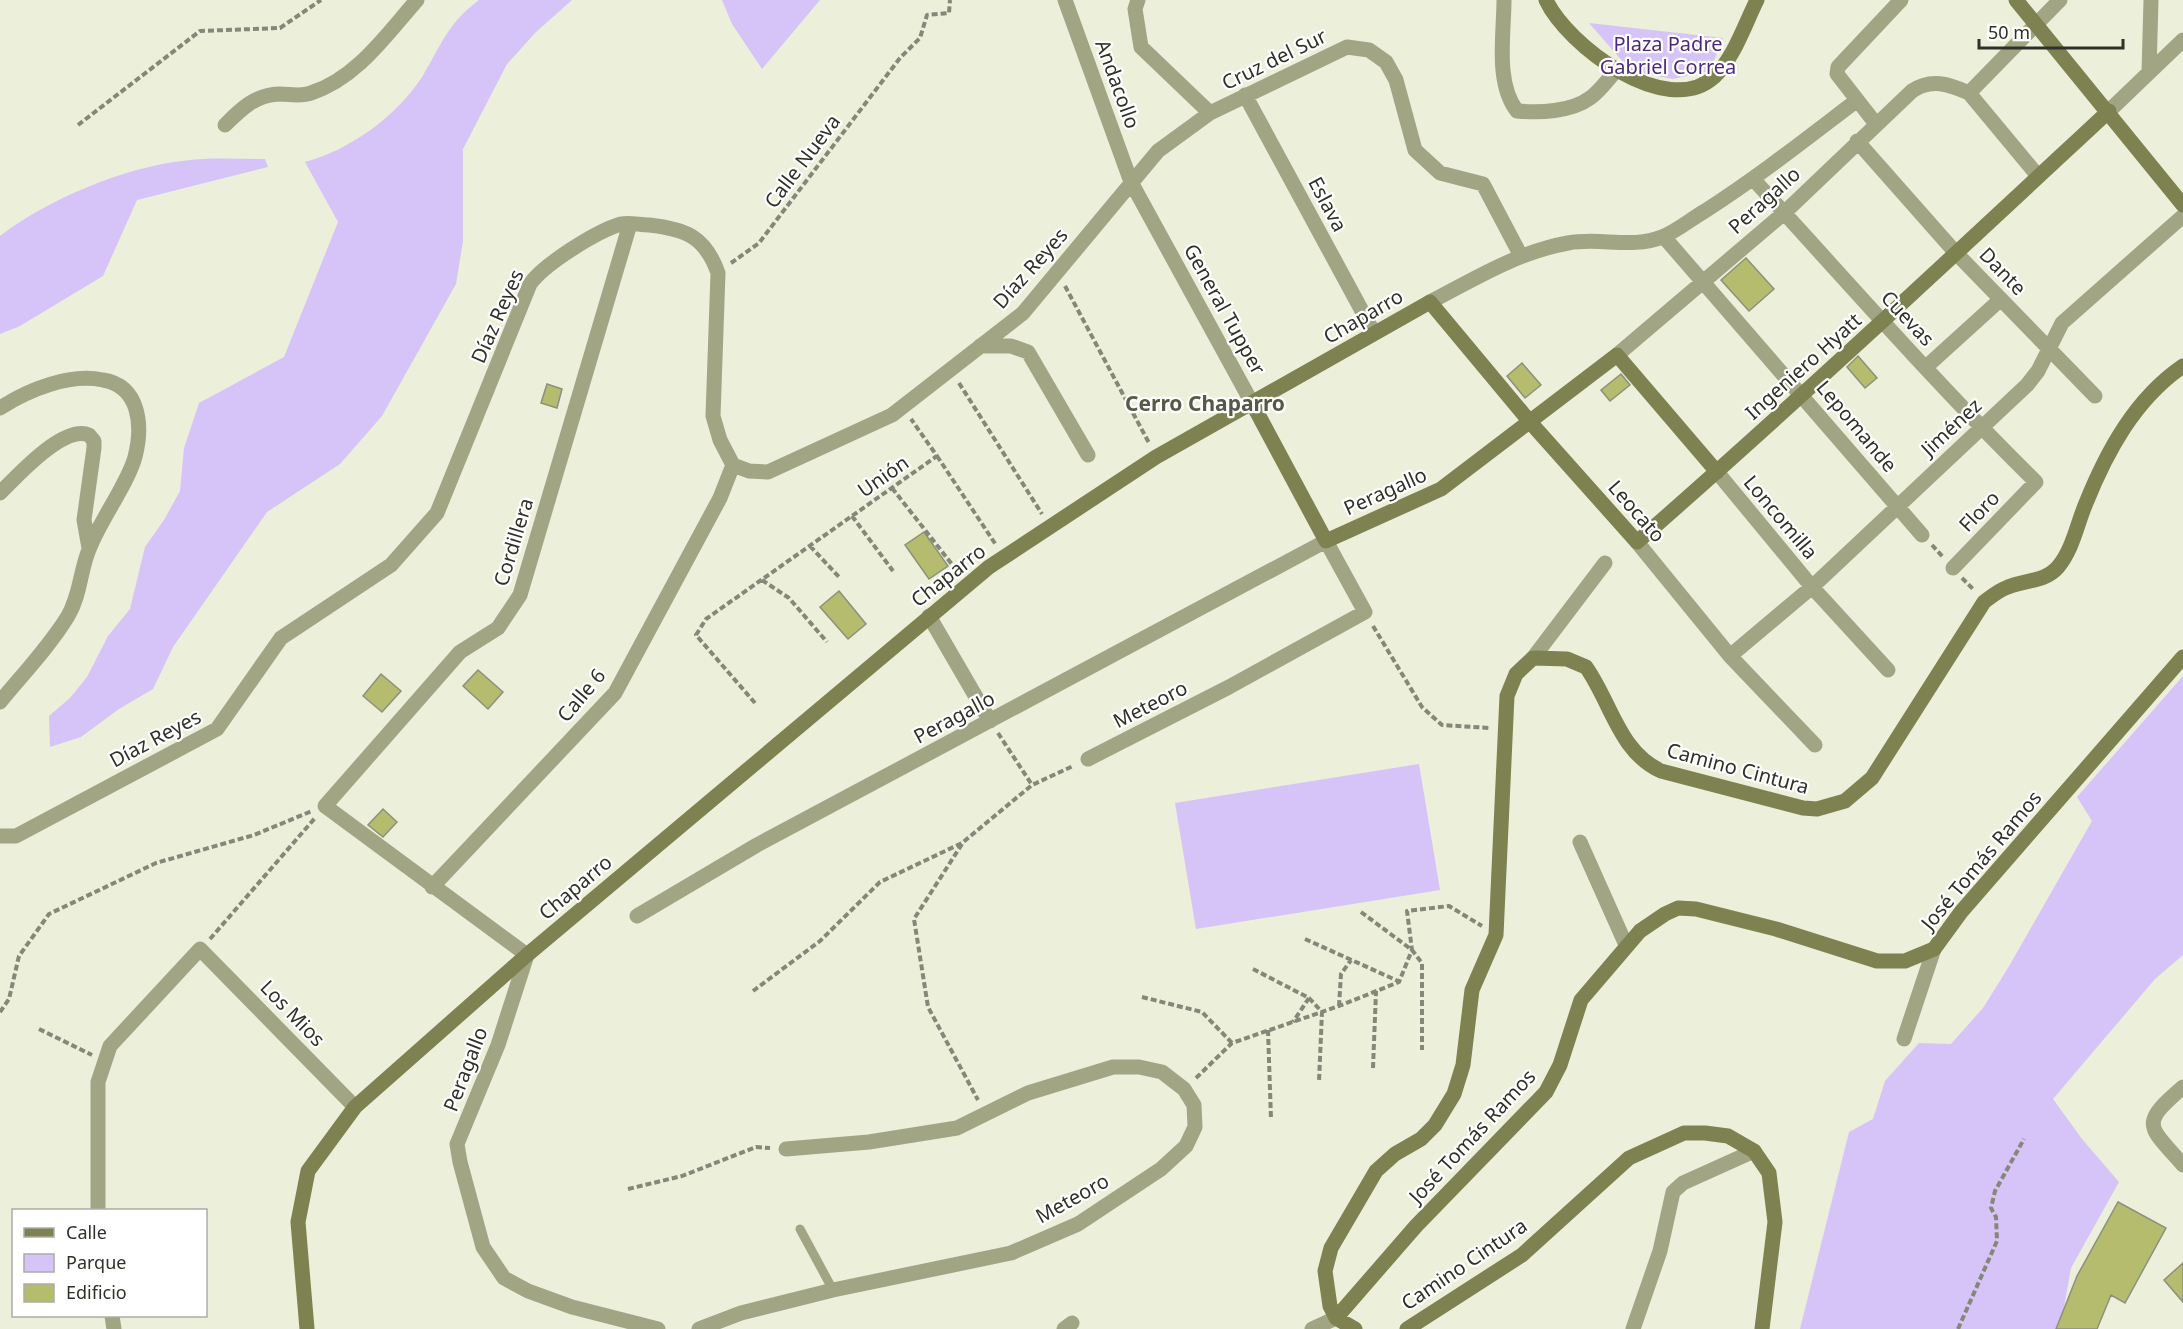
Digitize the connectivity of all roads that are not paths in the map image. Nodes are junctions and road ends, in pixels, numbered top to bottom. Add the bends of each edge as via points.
1 (417, 0) edge
2 (1065, 0) edge
3 (1138, 0) edge
4 (1504, 0) edge
5 (1546, 0) edge
6 (1757, 0) edge
7 (1901, 0) edge
8 (2016, 0) edge
9 (2060, 0) edge
10 (2151, 0) edge
11 (2037, 24) junction
12 (2183, 40) edge
13 (1616, 71) junction
14 (2149, 72) junction
15 (1969, 93) junction
16 (1245, 95) junction
17 (1856, 100) junction
18 (2109, 111) junction
19 (1210, 113) junction
20 (1876, 124) junction
21 (225, 125) dead end
22 (1857, 141) junction
23 (2038, 176) junction
24 (1754, 180) junction
25 (1131, 182) junction
26 (2183, 205) edge
27 (1784, 213) junction
28 (2183, 216) edge
29 (630, 224) junction
30 (1664, 237) junction
31 (1955, 252) junction
32 (1521, 256) junction
33 (1704, 282) junction
34 (2001, 299) junction
35 (1430, 302) junction
36 (1883, 323) junction
37 (1374, 333) junction
38 (980, 346) junction
39 (2048, 349) junction
40 (1617, 355) junction
41 (2183, 366) edge
42 (1926, 368) junction
43 (1803, 395) junction
44 (2095, 396) dead end
45 (1252, 402) junction
46 (0, 408) edge
47 (1530, 422) junction
48 (1980, 428) junction
49 (1088, 455) dead end
50 (734, 465) junction
51 (1717, 472) junction
52 (2036, 482) joint
53 (0, 493) edge
54 (1897, 506) junction
55 (1922, 535) dead end
56 (1326, 541) junction
57 (1636, 542) junction
58 (89, 548) junction
59 (1605, 564) dead end
60 (1953, 568) dead end
61 (1812, 587) junction
62 (1365, 612) joint
63 (928, 616) junction
64 (1731, 656) junction
65 (2183, 657) edge
66 (1533, 658) junction
67 (1888, 670) dead end
68 (0, 702) edge
69 (990, 721) junction
70 (1815, 745) dead end
71 (1088, 759) road end
72 (0, 836) edge
73 (1581, 842) dead end
74 (432, 887) junction
75 (637, 916) dead end
76 (1626, 945) junction
77 (1934, 949) junction
78 (527, 955) junction
79 (1904, 1039) dead end
80 (2183, 1087) edge
81 (355, 1107) junction
82 (786, 1149) road end
83 (1754, 1151) junction
84 (2183, 1165) edge
85 (98, 1209) edge
86 (800, 1229) dead end
87 (832, 1290) junction
88 (1336, 1318) junction
89 (307, 1329) edge
90 (658, 1329) edge
91 (699, 1329) edge
92 (1312, 1329) edge
93 (1355, 1329) edge
94 (1407, 1329) edge
95 (1633, 1329) edge
96 (1762, 1329) edge

1 - 21 street via 364,60 334,82 309,94 262,96 248,103
2 - 25 street, Andacollo
3 - 19 street via 1135,9 1141,47
4 - 13 street via 1504,81 1516,111 1536,113 1570,106 1590,98
5 - 13 street via 1586,48
6 - 13 street via 1725,64 1713,78 1676,89
7 - 17 street via 1838,67 1837,74
8 - 11 street
9 - 11 street
10 - 14 street
11 - 15 street
11 - 18 street
12 - 14 street
14 - 18 street
15 - 20 street, Peragallo via 1938,82 1920,85
15 - 23 street
16 - 19 street, Cruz del Sur
16 - 32 street, Cruz del Sur via 1347,47 1369,50 1386,62 1396,80 1415,150 1440,173 1483,184
16 - 37 street, Eslava
17 - 20 street
17 - 24 street, Chaparro
18 - 23 street, Ingeniero Hyatt
18 - 26 street
19 - 25 street, Cruz del Sur via 1158,151
20 - 22 street, Peragallo
22 - 27 street, Peragallo
22 - 31 street, Dante
23 - 31 street, Ingeniero Hyatt
24 - 27 street, Cuevas
24 - 30 street, Chaparro
25 - 38 street, Díaz Reyes via 1023,313
25 - 45 street, General Tupper
27 - 33 street, Peragallo
27 - 36 street, Cuevas
28 - 39 street, Jiménez via 2062,323
29 - 50 street, Díaz Reyes via 677,228 697,239 712,254 718,273 713,416 720,440
29 - 72 street, Díaz Reyes via 622,224 558,257 539,271 530,284 437,513 391,565 281,638 217,729 16,836
29 - 74 street, Cordillera via 520,595 498,628 460,652 325,806
30 - 32 street, Chaparro via 1632,242 1569,242
30 - 33 street, Lepomande
31 - 34 street, Dante
31 - 36 street, Ingeniero Hyatt
32 - 35 street, Chaparro
33 - 40 street, Peragallo
33 - 43 street, Lepomande
34 - 39 street, Dante
34 - 42 street
35 - 37 street, Chaparro
35 - 47 street, Leocato
36 - 42 street, Cuevas
36 - 43 street, Ingeniero Hyatt
37 - 45 street, Chaparro
38 - 49 street via 1011,346 1028,352
38 - 50 street, Díaz Reyes via 891,415 768,472
39 - 44 street, Dante
39 - 48 street, Jiménez via 2027,385
40 - 47 street, Peragallo
40 - 51 street, Loncomilla
41 - 66 street, Camino Cintura via 2135,410 2105,462 2058,567 2047,576 2008,587 1984,602 1872,778 1845,801 1817,809 1803,808 1647,765 1616,726 1586,667 1567,659
42 - 48 street, Cuevas
43 - 51 street, Ingeniero Hyatt
43 - 54 street, Lepomande
45 - 56 street, General Tupper
45 - 63 street, Chaparro via 1156,457 1004,557
46 - 58 street via 16,398 77,378 114,382 126,389 136,406 135,458
47 - 56 street, Peragallo via 1441,489
47 - 57 street, Leocato
48 - 52 street, Cuevas
48 - 54 street, Jiménez
50 - 74 street, Calle 6 via 615,693
51 - 57 street, Ingeniero Hyatt
51 - 61 street, Loncomilla
52 - 60 street, Floro
53 - 58 street via 55,443 75,432 89,435 94,441 84,520
54 - 55 street, Lepomande
54 - 61 street, Jiménez
56 - 62 street, General Tupper
56 - 69 street, Peragallo
57 - 64 street, Leocato
58 - 68 street via 69,614
59 - 66 street
61 - 64 street, Jiménez
61 - 67 street, Loncomilla
62 - 71 street, Meteoro
63 - 69 street
63 - 78 street, Chaparro
64 - 70 street, Leocato
65 - 77 street, José Tomás Ramos via 1961,912
66 - 88 street via 1509,685 1496,935 1472,990 1463,1065 1455,1094 1428,1132 1376,1171 1331,1248 1326,1286
69 - 75 street, Peragallo via 757,845
73 - 76 street
74 - 78 street
76 - 77 street, José Tomás Ramos via 1651,922 1678,908 1732,917 1877,961 1905,961
76 - 88 street, José Tomás Ramos via 1581,1000 1560,1065 1546,1092 1416,1226
77 - 79 street
78 - 81 street, Chaparro
78 - 90 street, Peragallo via 498,1045 457,1144 483,1247 504,1278 528,1291 572,1307
80 - 84 street via 2156,1110 2153,1121 2154,1131
81 - 85 street, Los Mios via 200,949 110,1046 98,1082
81 - 89 street, Chaparro via 308,1171 298,1222
82 - 87 street, Meteoro via 869,1142 957,1128 1028,1093 1113,1067 1162,1072 1184,1089 1194,1105 1195,1127 1186,1146 1161,1169 1078,1224 1011,1253
83 - 94 street, Camino Cintura via 1728,1136 1684,1133 1629,1158 1522,1255
83 - 95 street via 1683,1183 1673,1192 1660,1251
83 - 96 street, Camino Cintura via 1769,1173 1776,1222
86 - 87 lane
87 - 91 street, Meteoro via 741,1313
88 - 92 street, José Tomás Ramos
88 - 93 street

